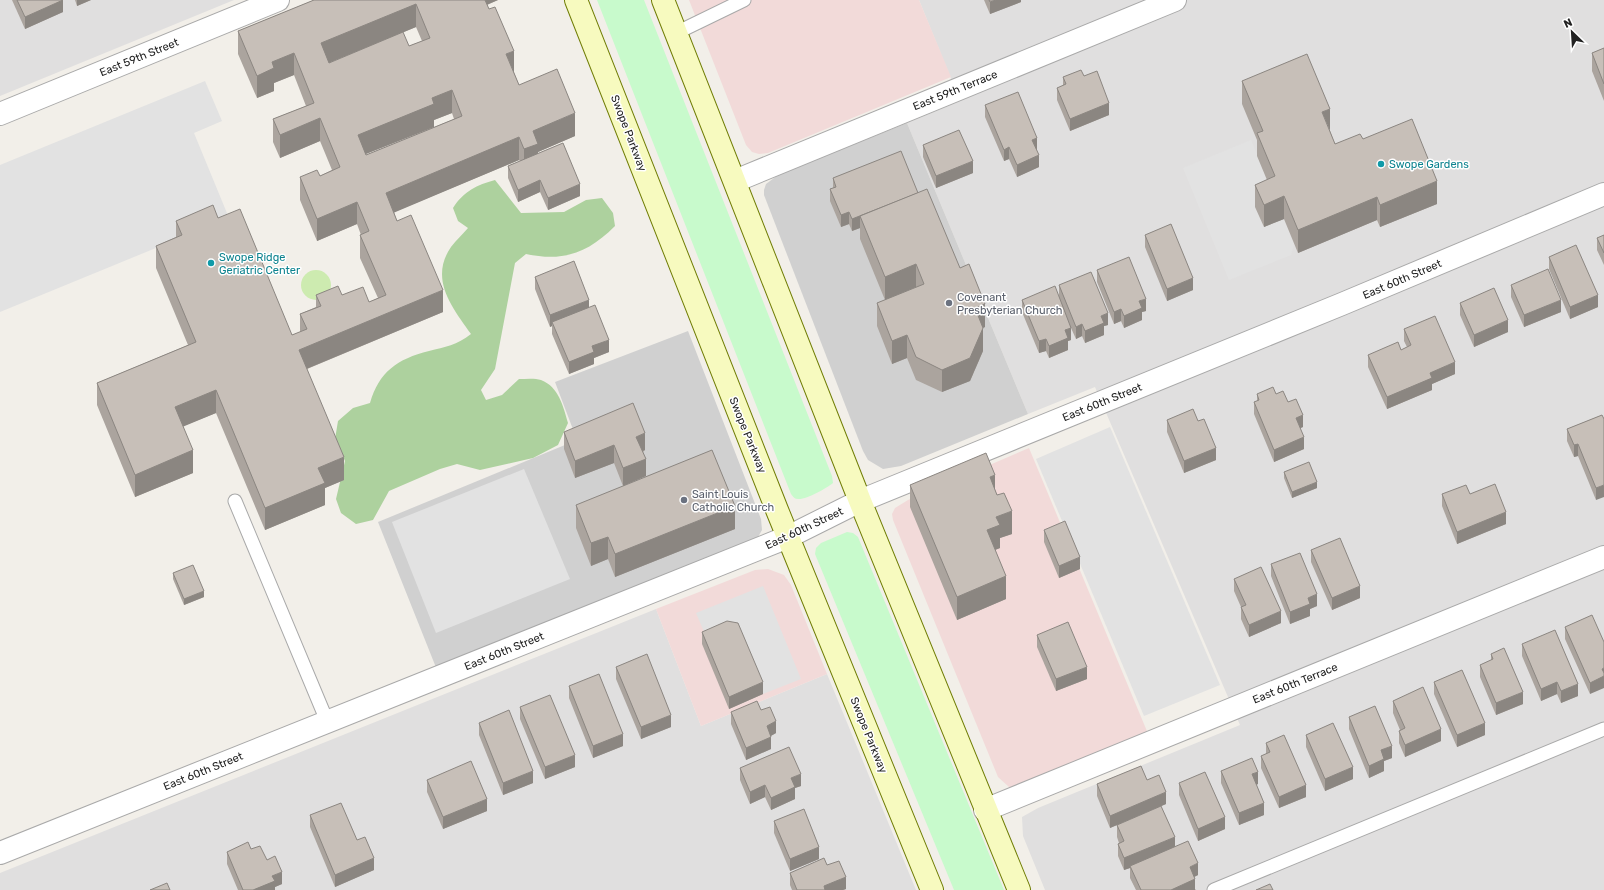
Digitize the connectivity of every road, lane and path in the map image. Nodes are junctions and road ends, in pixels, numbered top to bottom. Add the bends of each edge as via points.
1 (278, 0) edge
2 (576, 0) edge
3 (663, 0) edge
4 (744, 0) edge
5 (1175, 0) edge
6 (718, 6) edge
7 (676, 33) junction
8 (0, 114) edge
9 (735, 181) junction
10 (1604, 194) edge
11 (235, 501) dead end
12 (860, 501) junction
13 (788, 537) junction
14 (1604, 557) edge
15 (327, 721) junction
16 (1604, 729) edge
17 (985, 810) junction
18 (0, 853) edge
19 (932, 890) edge
20 (1019, 890) edge
21 (1214, 890) edge

1 - 8 street, East 59th Street
2 - 13 main road, Swope Parkway
3 - 7 main road
4 - 6 lane
5 - 9 street, East 59th Terrace
6 - 7 lane
7 - 9 main road
9 - 12 main road
10 - 12 street, East 60th Street
11 - 15 lane
12 - 13 street, East 60th Street
12 - 17 main road
13 - 15 street, East 60th Street
13 - 19 main road, Swope Parkway
14 - 17 street, East 60th Terrace
15 - 18 street, East 60th Street
16 - 21 lane
17 - 20 main road

